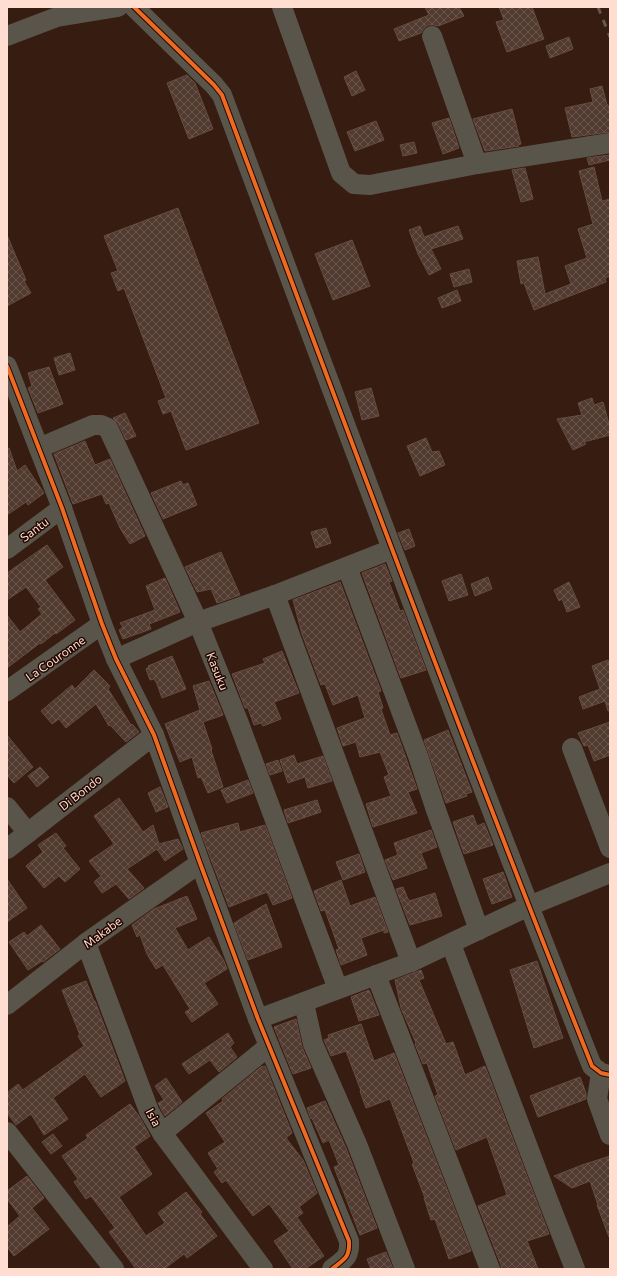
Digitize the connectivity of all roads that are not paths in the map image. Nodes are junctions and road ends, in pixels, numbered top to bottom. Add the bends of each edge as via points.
1 (118, 7) edge
2 (134, 7) edge
3 (282, 7) edge
4 (60, 12) edge
5 (7, 36) edge
6 (432, 36) dead end
7 (610, 143) edge
8 (477, 164) junction
9 (7, 366) edge
10 (39, 448) junction
11 (62, 508) junction
12 (7, 549) edge
13 (392, 549) junction
14 (347, 567) junction
15 (275, 595) junction
16 (198, 622) junction
17 (102, 624) junction
18 (116, 659) junction
19 (7, 691) edge
20 (154, 735) junction
21 (572, 748) dead end
22 (7, 807) edge
23 (28, 833) junction
24 (610, 848) edge
25 (7, 849) edge
26 (200, 863) junction
27 (610, 873) edge
28 (529, 906) junction
29 (479, 930) junction
30 (86, 943) junction
31 (451, 944) junction
32 (411, 962) junction
33 (376, 975) junction
34 (338, 989) junction
35 (9, 999) edge
36 (304, 1002) junction
37 (258, 1019) junction
38 (269, 1046) junction
39 (606, 1074) edge
40 (7, 1132) edge
41 (162, 1133) junction
42 (610, 1135) edge
43 (114, 1269) edge
44 (263, 1269) edge
45 (332, 1269) edge
46 (405, 1269) edge
47 (490, 1269) edge
48 (575, 1269) edge

1 - 4 street
2 - 13 street via 222,95
3 - 8 street via 341,174 354,184 370,184
4 - 5 street
6 - 8 street
7 - 8 street
9 - 10 street
10 - 11 street
10 - 16 street, Kasuku via 93,425 108,428
11 - 12 street, Santu
11 - 17 street
13 - 14 street
13 - 28 street
14 - 15 street
14 - 29 street
15 - 16 street
15 - 32 street
16 - 18 street
16 - 34 street, Kasuku via 238,721
17 - 18 street
17 - 19 street, La Couronne
18 - 20 street
20 - 23 street, Di Bondo
20 - 26 street
21 - 24 street
22 - 23 street
23 - 25 street, Di Bondo
26 - 30 street, Makabe
26 - 37 street
27 - 28 street
28 - 29 street
28 - 39 street via 592,1066
29 - 31 street
30 - 35 street, Makabe
30 - 41 street, Isia via 149,1111
31 - 32 street
31 - 48 street
32 - 33 street
33 - 34 street
33 - 47 street
34 - 36 street
36 - 37 street
36 - 46 street via 313,1044 357,1144
37 - 38 street
38 - 41 street
38 - 45 street via 348,1241 348,1257
39 - 42 street via 597,1099
40 - 43 street
41 - 44 street, Isia

